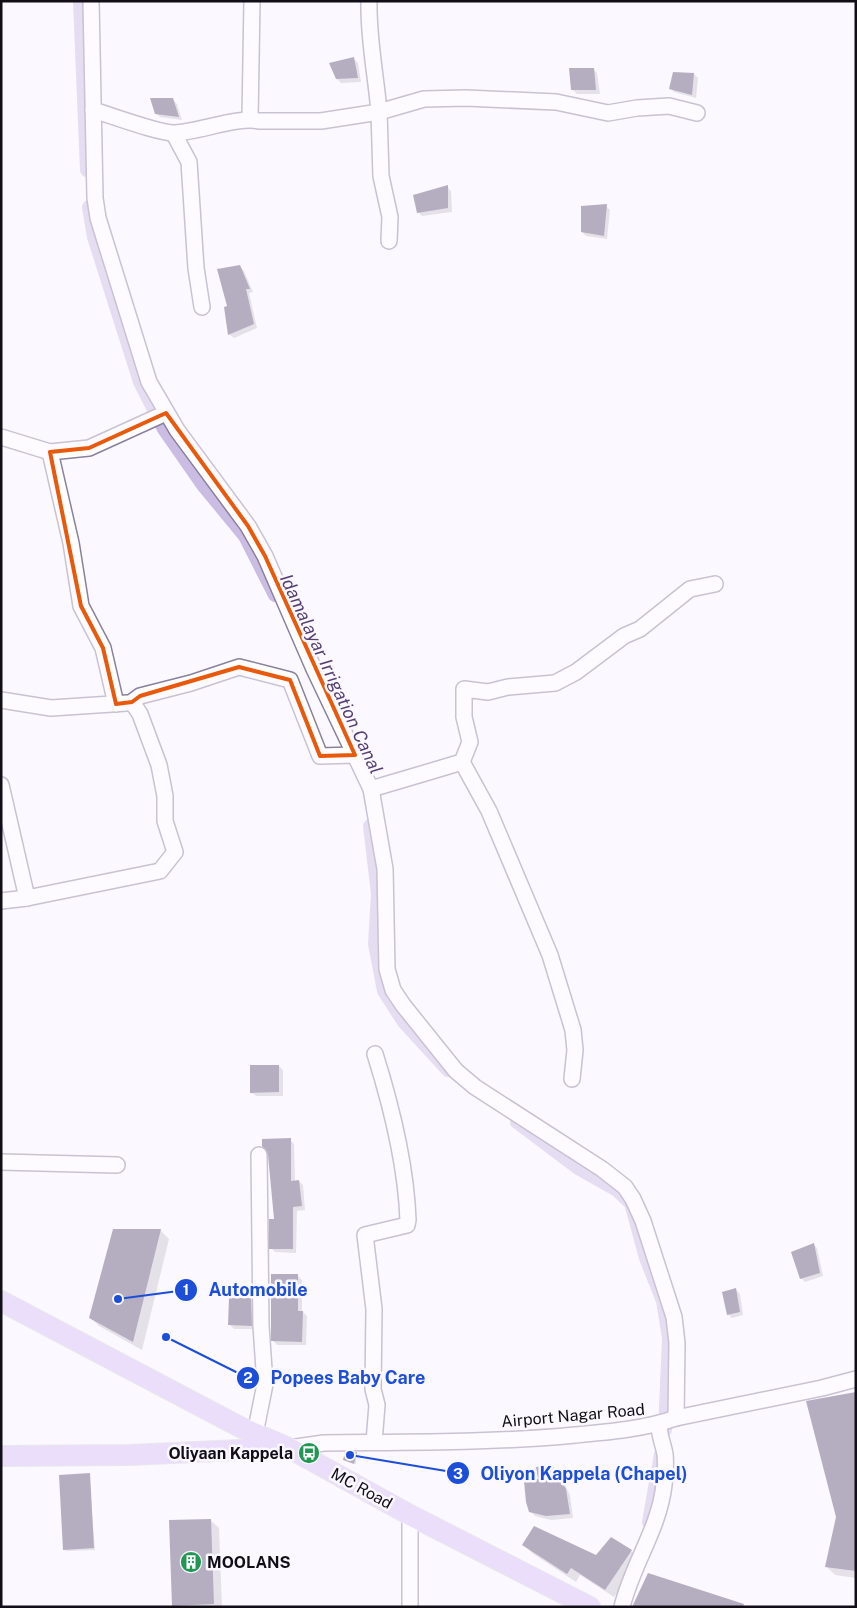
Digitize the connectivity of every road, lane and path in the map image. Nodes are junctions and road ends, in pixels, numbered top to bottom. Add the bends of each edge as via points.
1 (91, 1) edge
2 (252, 1) edge
3 (369, 1) edge
4 (93, 110) junction
5 (379, 112) junction
6 (697, 113) dead end
7 (250, 118) junction
8 (174, 134) junction
9 (389, 241) dead end
10 (202, 307) dead end
11 (166, 413) junction
12 (1, 437) edge
13 (50, 452) junction
14 (715, 584) dead end
15 (1, 700) edge
16 (132, 702) junction
17 (116, 704) junction
18 (355, 755) junction
19 (462, 762) junction
20 (1, 785) edge
21 (372, 789) junction
22 (27, 898) junction
23 (1, 901) edge
24 (375, 1054) dead end
25 (572, 1079) dead end
26 (259, 1154) dead end
27 (1, 1162) edge
28 (117, 1165) dead end
29 (1, 1301) edge
30 (856, 1379) edge
31 (676, 1418) junction
32 (658, 1430) junction
33 (255, 1434) junction
34 (374, 1442) junction
35 (289, 1448) junction
36 (1, 1456) edge
37 (410, 1514) junction
38 (410, 1607) edge
39 (590, 1607) edge
40 (622, 1607) edge

1 - 4 street
2 - 7 street
3 - 5 street via 368,28
4 - 8 street
4 - 11 street via 98,218 149,382
5 - 6 street via 424,99 466,98 556,102 608,113 669,106
5 - 7 street via 321,121 259,121
5 - 9 street via 381,176 390,217
7 - 8 street
8 - 10 street via 189,162
11 - 13 street via 89,448
11 - 18 street via 248,526 265,556
12 - 13 street
13 - 17 street via 71,543 81,606 103,648
14 - 19 street via 690,589 640,629 624,636 555,684 508,687 488,692 464,689 464,716 470,742
15 - 17 street via 51,708
16 - 17 street
16 - 18 street via 140,696 240,667 290,680 320,756
16 - 22 street via 140,714 159,765 165,796 165,821 175,852 160,871
18 - 21 street
19 - 21 street
19 - 25 street via 489,811 550,955 573,1030
20 - 22 street
21 - 31 street via 385,869 387,969 393,990 456,1071 475,1087 602,1169 625,1187 633,1199 674,1317
22 - 23 street
24 - 34 street via 393,1116 403,1167 408,1220 407,1225 365,1235 374,1309 373,1390 377,1405
26 - 33 street via 265,1384
27 - 28 street
29 - 33 main road, MC Road
30 - 31 street, Airport Nagar Road
31 - 32 street, Airport Nagar Road
32 - 34 street, Airport Nagar Road via 620,1430 539,1438
32 - 40 street via 665,1455 664,1486 656,1522
33 - 35 main road, MC Road
34 - 35 street, Airport Nagar Road via 324,1443
35 - 36 main road
35 - 37 main road, MC Road
37 - 38 street
37 - 39 main road, MC Road

